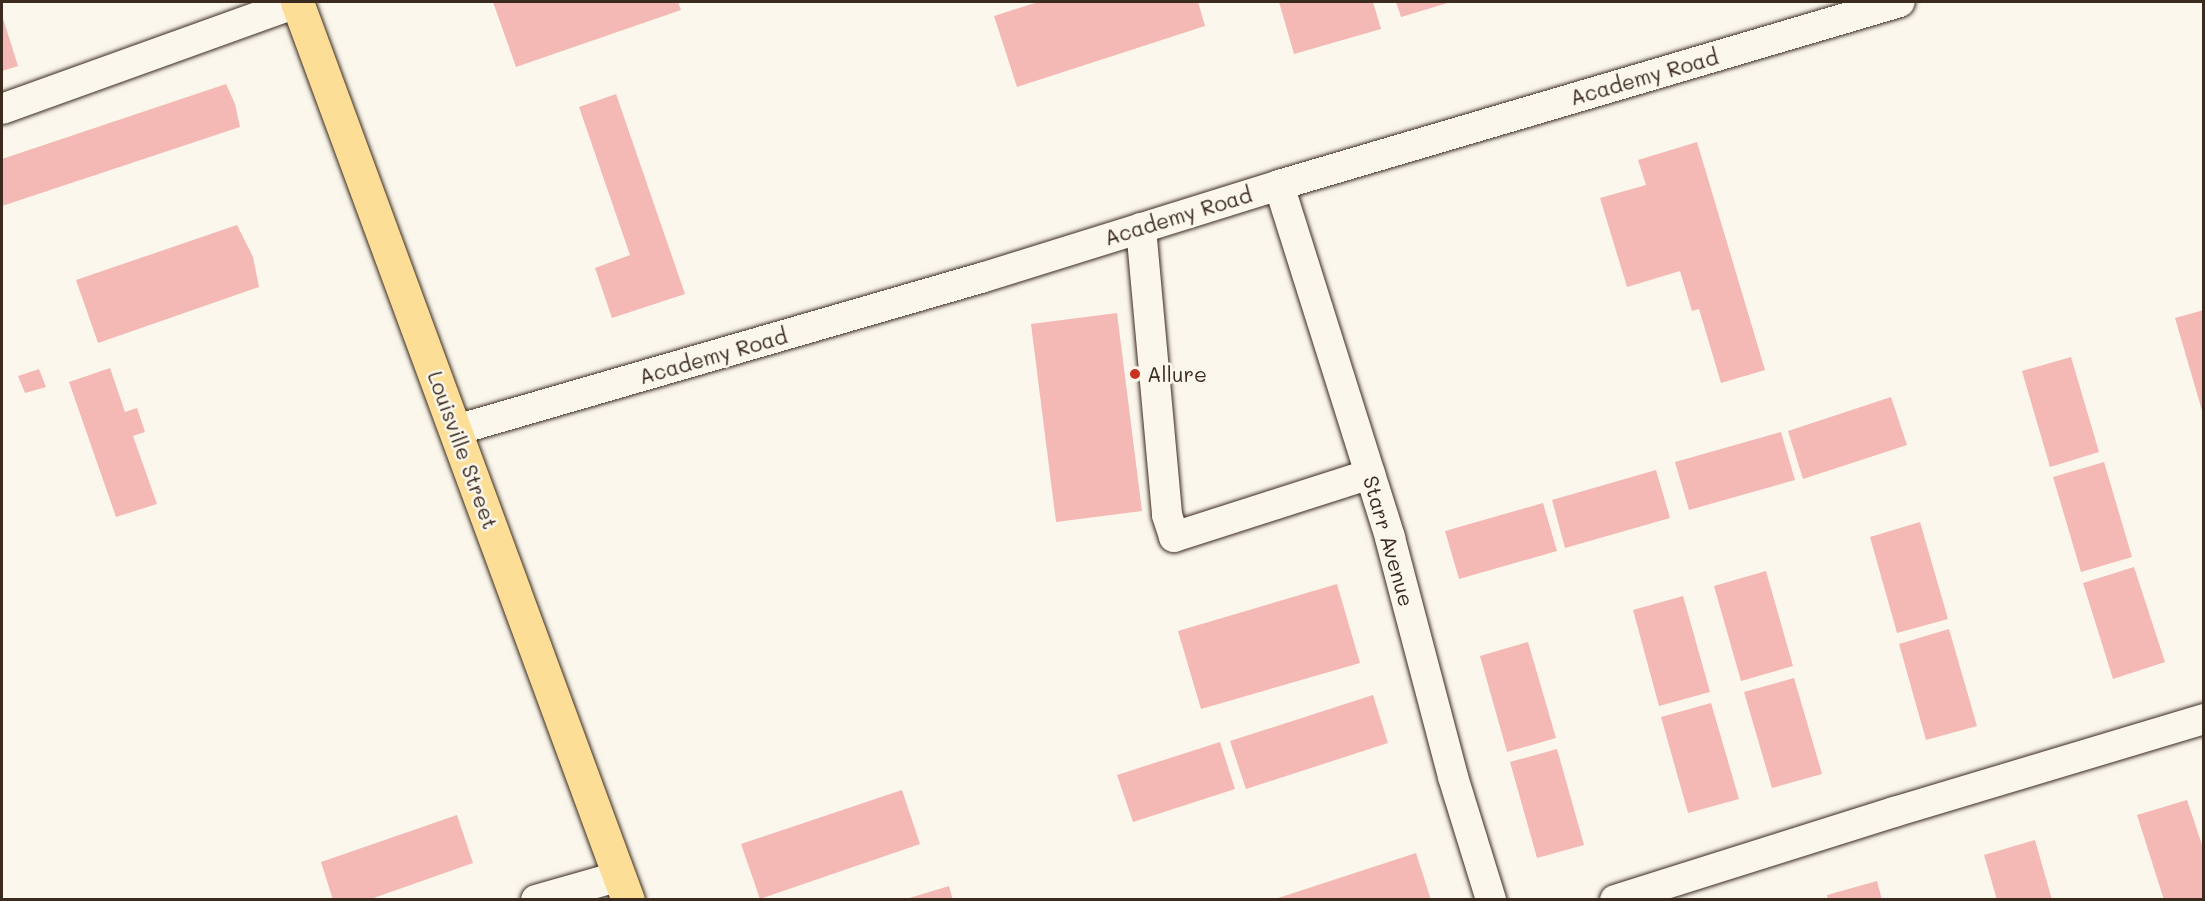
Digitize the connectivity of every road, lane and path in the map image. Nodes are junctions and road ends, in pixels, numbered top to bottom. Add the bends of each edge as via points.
1 (297, 2) edge
2 (1900, 2) edge
3 (1850, 8) edge
4 (2, 109) edge
5 (1279, 185) junction
6 (1140, 228) junction
7 (456, 430) junction
8 (1370, 474) junction
9 (2204, 720) edge
10 (624, 888) edge
11 (536, 900) edge
12 (1491, 900) edge
13 (1615, 900) edge

1 - 4 street
1 - 7 main road, Louisville Street
2 - 3 street, Academy Road
3 - 5 street, Academy Road
5 - 6 street, Academy Road
5 - 8 street, Starr Avenue
6 - 7 street, Academy Road
6 - 8 street via 1167,515 1174,537
7 - 10 main road, Louisville Street
8 - 12 street, Starr Avenue
9 - 13 street
10 - 11 street

